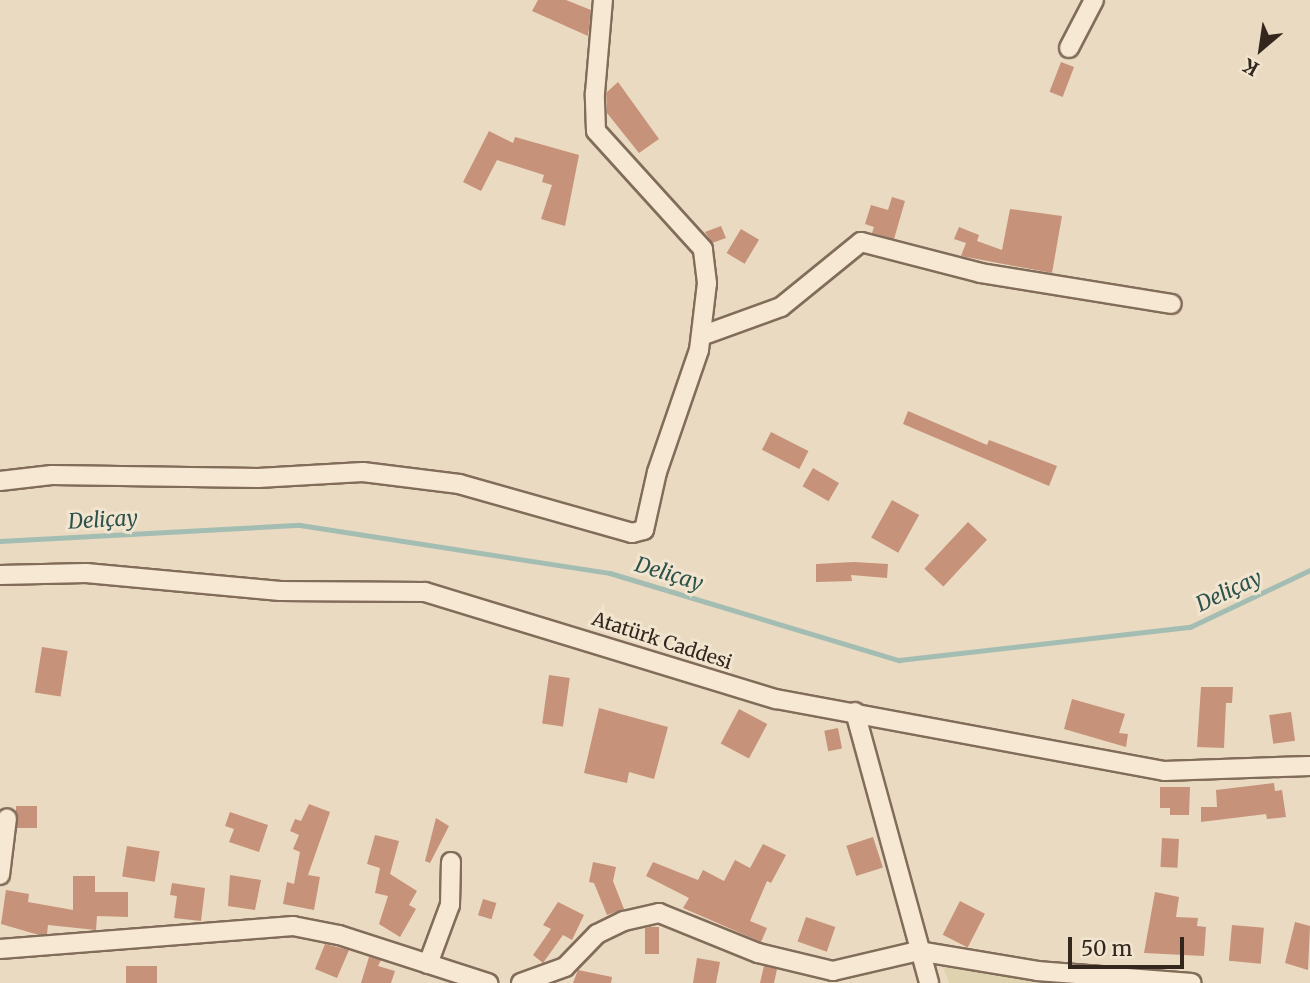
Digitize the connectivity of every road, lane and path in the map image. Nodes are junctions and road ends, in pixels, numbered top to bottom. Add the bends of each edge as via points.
1 (603, 0) edge
2 (1094, 0) edge
3 (1069, 47) dead end
4 (1172, 304) dead end
5 (701, 336) junction
6 (0, 481) edge
7 (0, 575) edge
8 (855, 712) junction
9 (1310, 766) edge
10 (7, 818) dead end
11 (451, 862) dead end
12 (0, 875) edge
13 (0, 949) edge
14 (918, 951) junction
15 (428, 964) junction
16 (565, 975) edge
17 (488, 983) edge
18 (522, 983) edge
19 (929, 983) edge
20 (1192, 983) edge

1 - 5 street via 594,93 596,131 703,249 707,283
2 - 3 street
4 - 5 street via 981,273 861,242 781,307
5 - 6 street via 686,397 657,472 645,530 632,533 459,484 363,472 258,478 52,475
7 - 8 street, Atatürk Caddesi via 86,573 280,591 425,592 776,699
8 - 9 street, Atatürk Caddesi via 1164,771
8 - 14 street
10 - 12 street
11 - 15 street via 450,905
13 - 15 street via 293,926 339,935
14 - 16 street via 833,971 758,953 659,913 624,921 597,934
14 - 19 street
14 - 20 street via 1038,971
15 - 17 street
16 - 18 street

